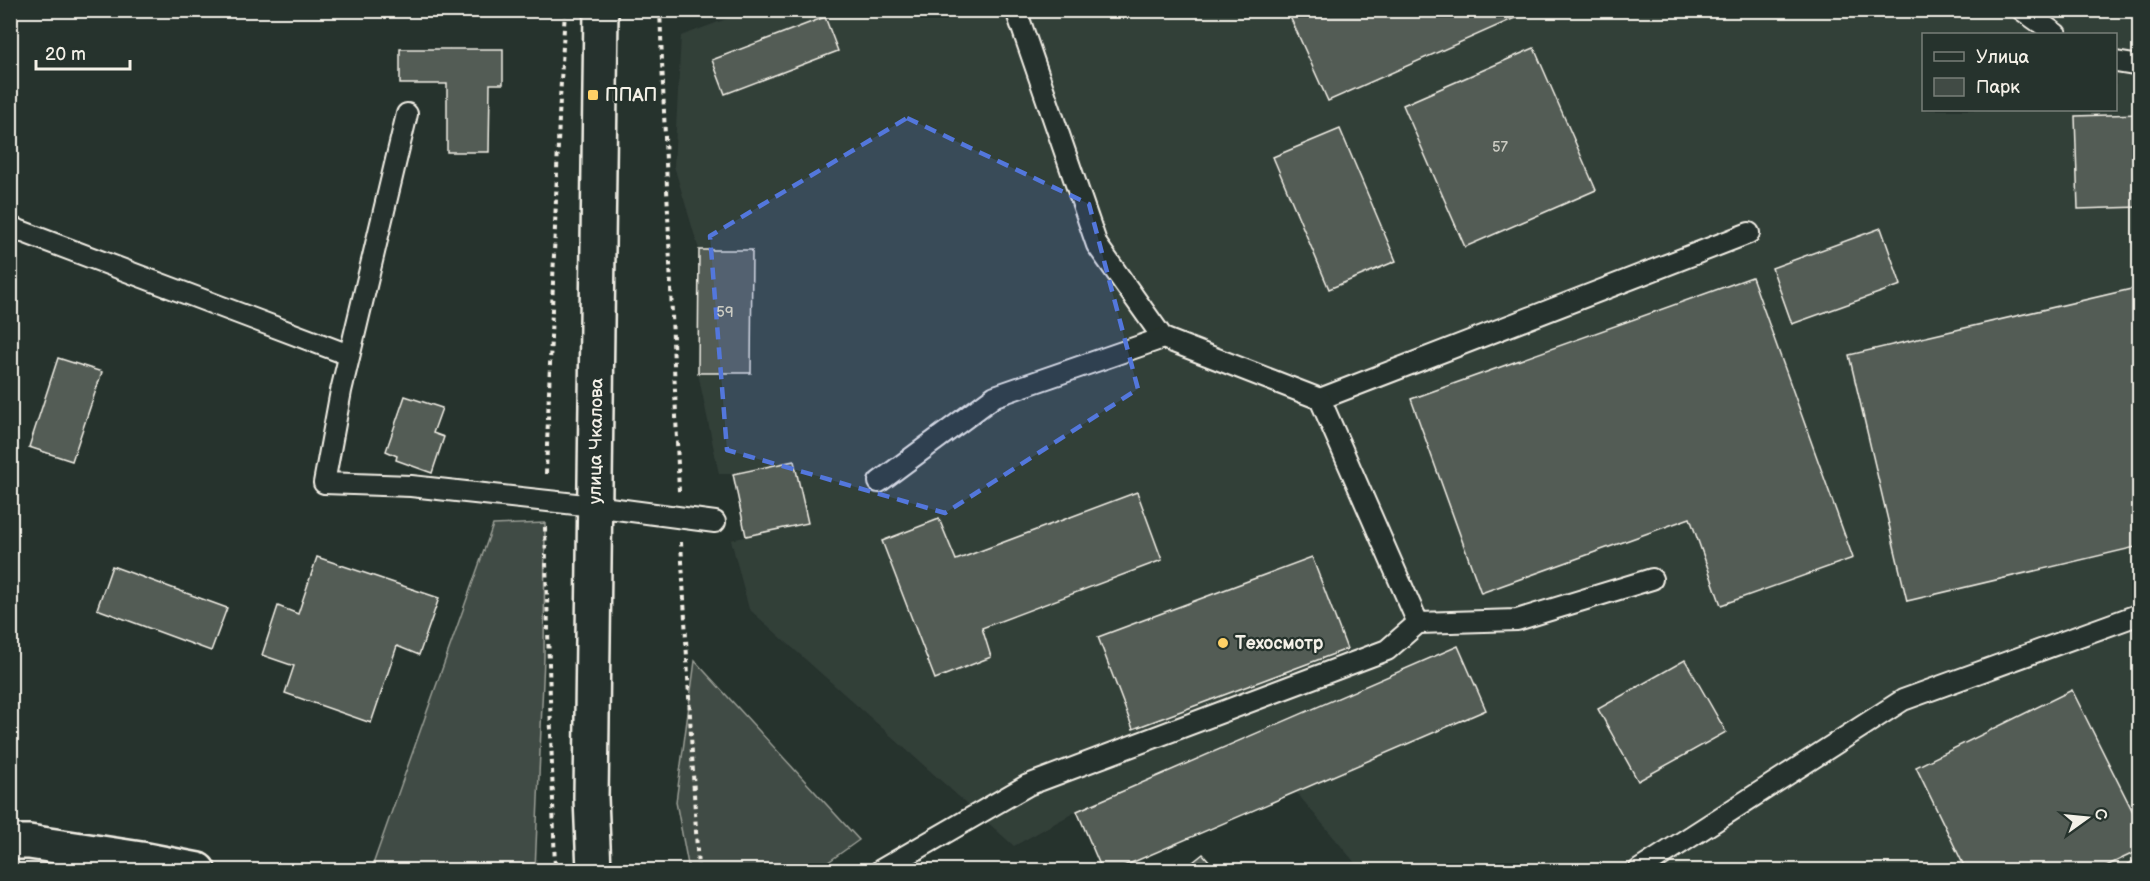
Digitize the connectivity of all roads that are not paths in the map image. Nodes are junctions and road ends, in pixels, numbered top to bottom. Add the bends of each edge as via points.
1 (601, 10) edge
2 (1016, 10) edge
3 (2022, 10) edge
4 (2054, 33) edge
5 (2117, 62) edge
6 (2139, 66) edge
7 (407, 114) dead end
8 (10, 227) edge
9 (1749, 233) dead end
10 (1163, 338) junction
11 (349, 355) junction
12 (1320, 399) junction
13 (879, 482) dead end
14 (594, 506) junction
15 (715, 522) dead end
16 (1652, 579) dead end
17 (2139, 614) edge
18 (1418, 623) junction
19 (10, 842) edge
20 (198, 870) edge
21 (594, 870) edge
22 (881, 870) edge
23 (1639, 870) edge

1 - 14 main road, улица Чкалова
2 - 10 lane via 1097,245
3 - 4 lane
5 - 6 lane
7 - 11 lane
8 - 11 lane
9 - 12 lane
10 - 12 lane
10 - 13 lane via 994,396
11 - 14 lane via 324,483 411,486
12 - 18 lane
14 - 15 lane
14 - 21 main road, улица Чкалова
16 - 18 lane via 1517,620
17 - 23 lane via 1902,700
18 - 22 lane via 1387,650 1028,785
19 - 20 main road

